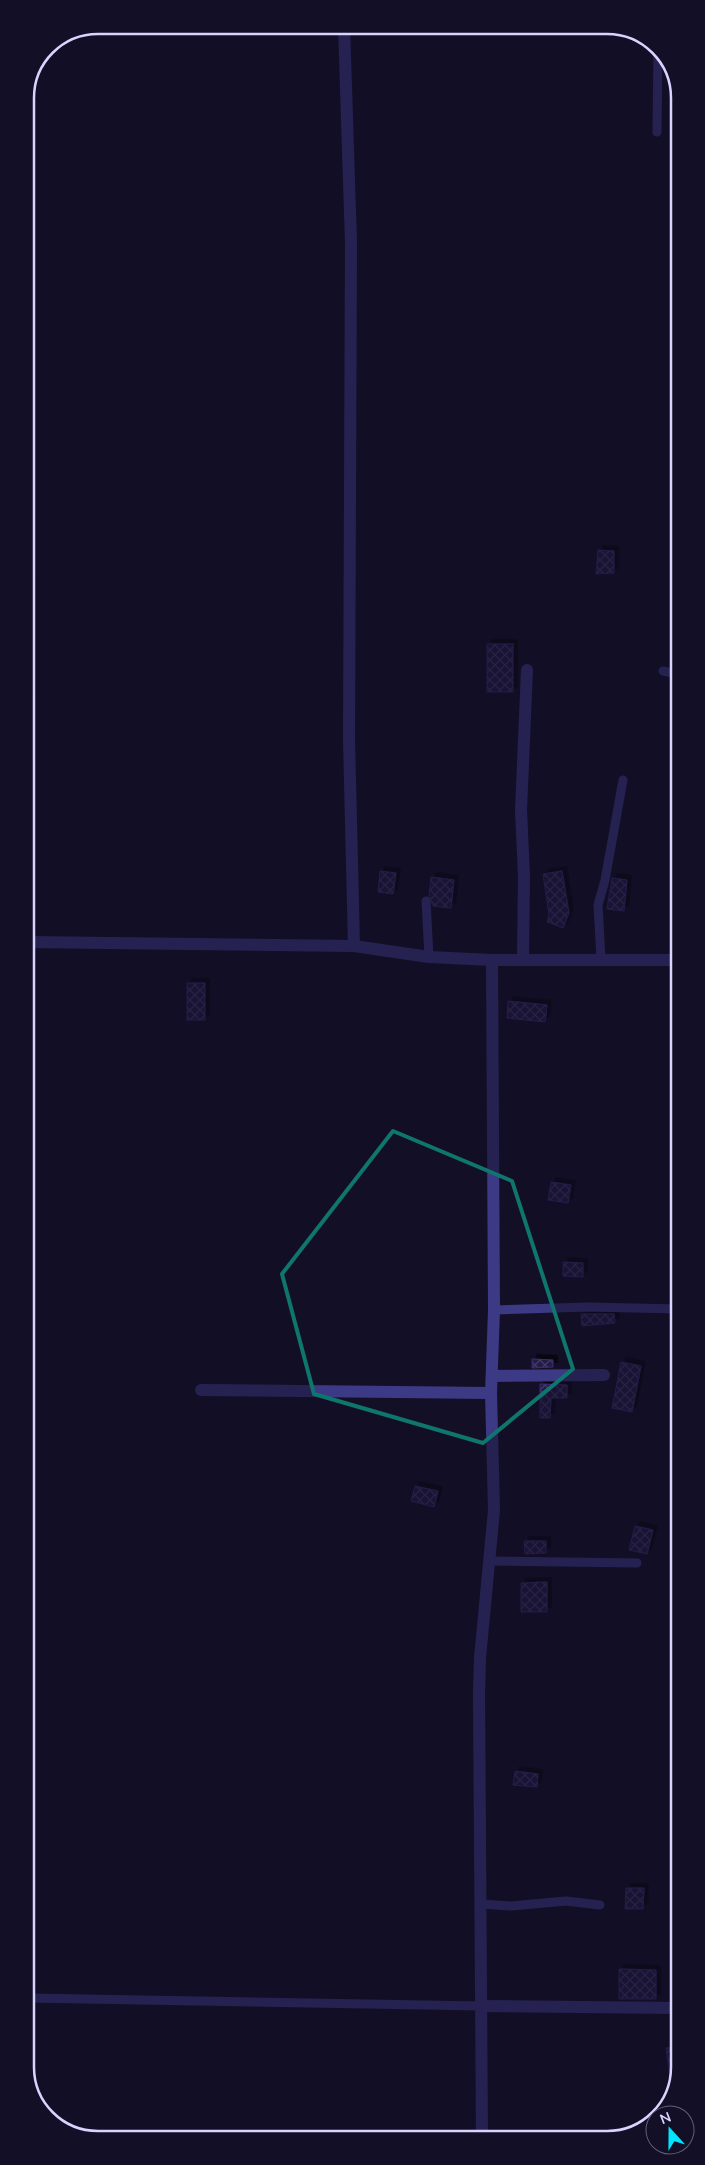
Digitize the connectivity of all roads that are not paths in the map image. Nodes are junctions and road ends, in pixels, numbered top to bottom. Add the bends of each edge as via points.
1 (344, 34) edge
2 (658, 59) edge
3 (657, 132) dead end
4 (527, 670) dead end
5 (663, 671) dead end
6 (671, 673) edge
7 (623, 780) dead end
8 (426, 901) dead end
9 (34, 942) edge
10 (354, 946) junction
11 (428, 957) junction
12 (492, 960) junction
13 (523, 960) junction
14 (601, 960) junction
15 (671, 960) edge
16 (671, 1309) edge
17 (494, 1310) junction
18 (604, 1375) dead end
19 (492, 1376) junction
20 (201, 1390) dead end
21 (490, 1393) junction
22 (490, 1561) junction
23 (637, 1563) dead end
24 (481, 1904) junction
25 (600, 1905) dead end
26 (34, 1998) edge
27 (481, 2006) junction
28 (671, 2008) edge
29 (482, 2131) edge

1 - 10 street via 351,243 349,739
2 - 3 lane
4 - 13 street via 521,810
5 - 6 lane
7 - 14 lane via 598,905
8 - 11 lane
9 - 10 street
10 - 11 street
11 - 12 street
12 - 13 street
12 - 17 street
13 - 14 street
14 - 15 street
16 - 17 lane
17 - 19 street
18 - 19 street
19 - 21 street
20 - 21 street
21 - 22 street via 494,1510
22 - 23 lane
22 - 24 street via 480,1658
24 - 25 lane via 510,1906 566,1901
24 - 27 street
26 - 27 lane
27 - 28 street
27 - 29 street

